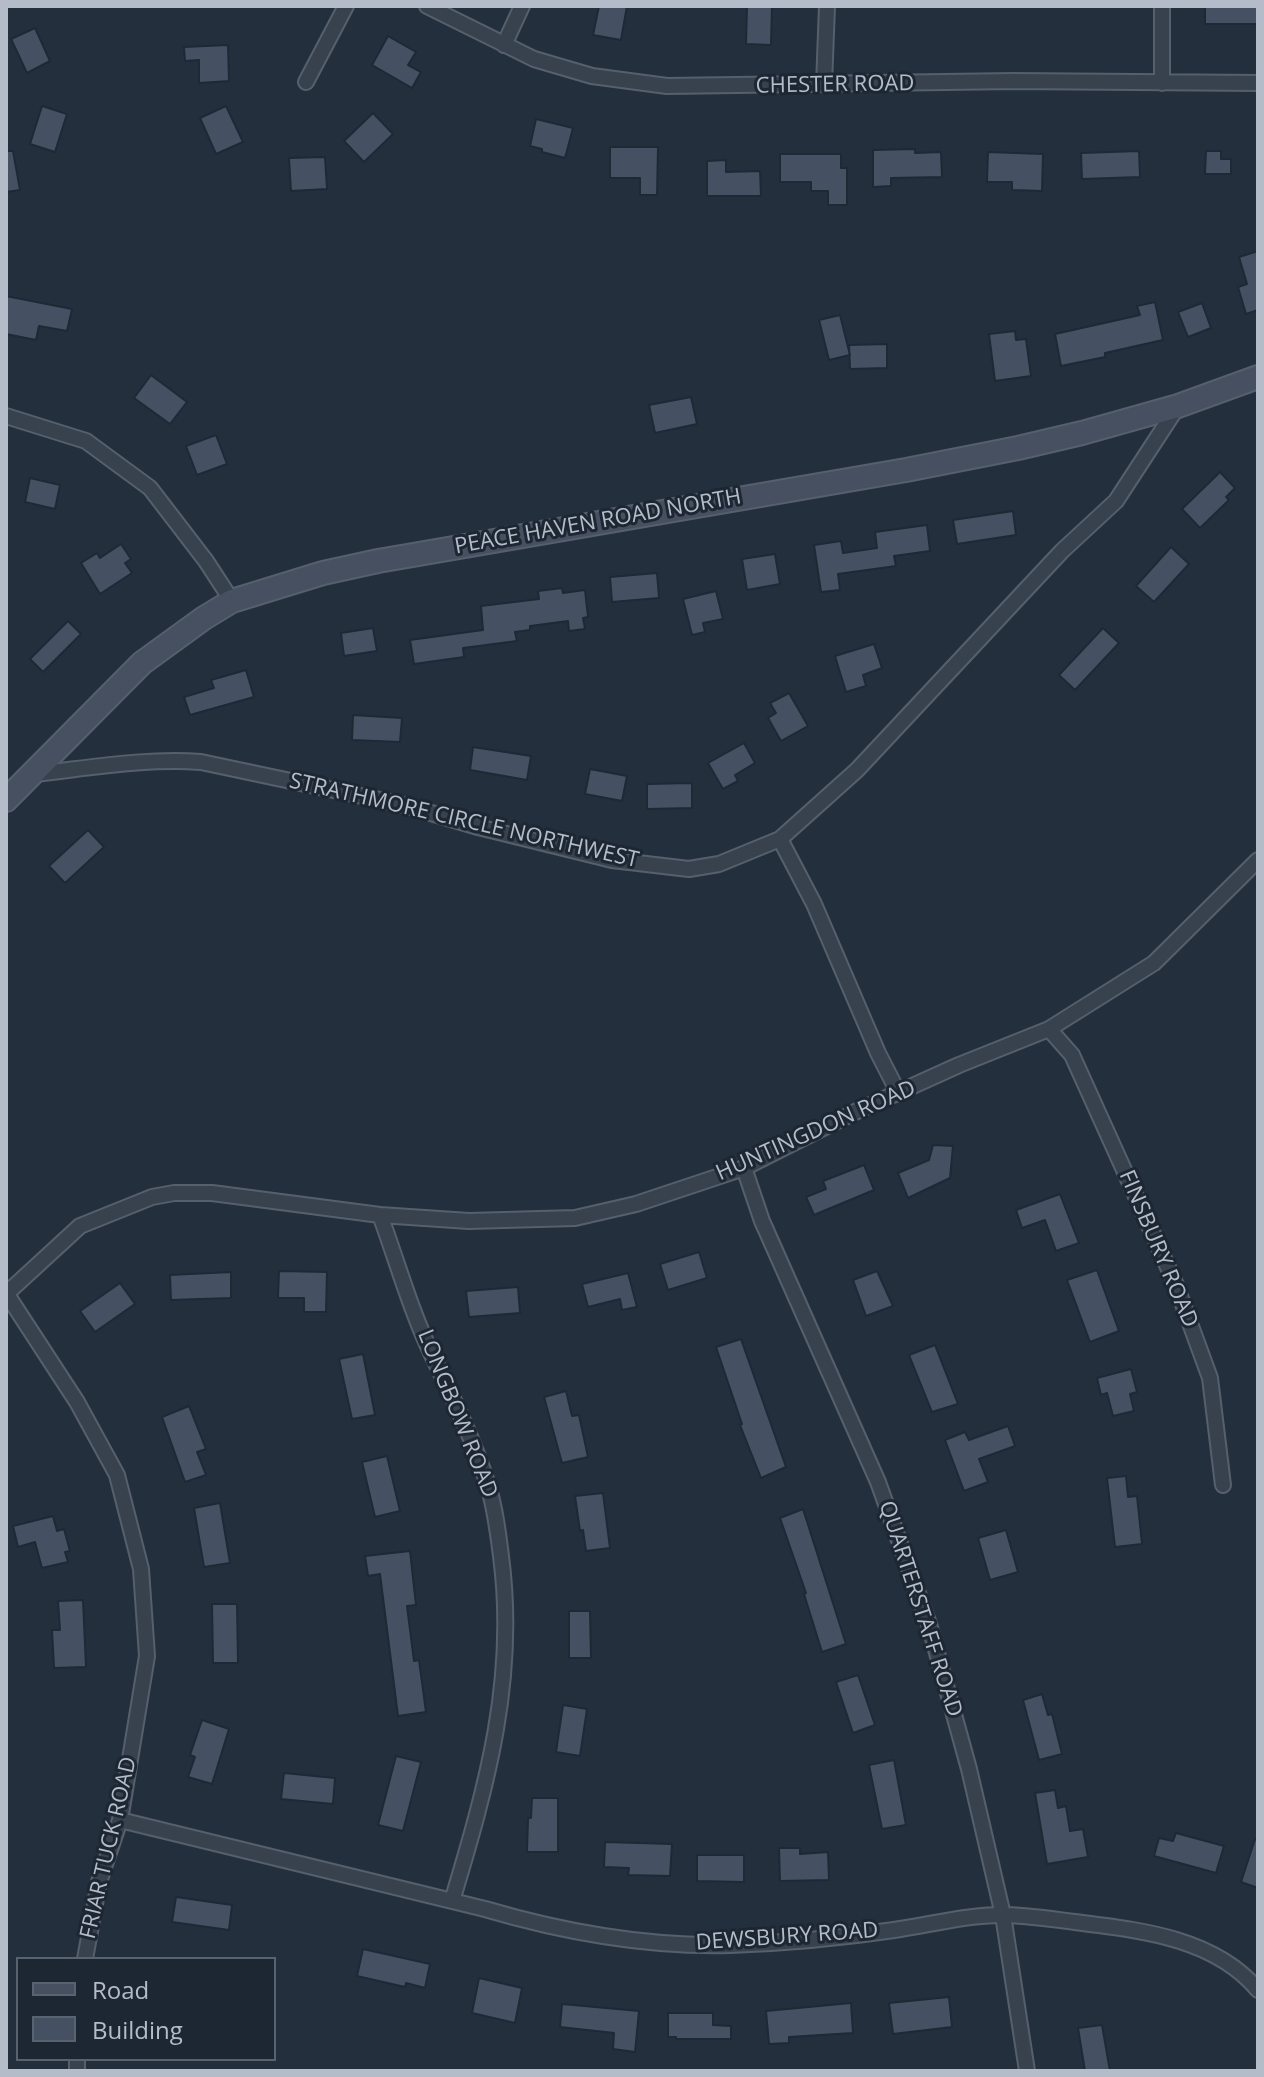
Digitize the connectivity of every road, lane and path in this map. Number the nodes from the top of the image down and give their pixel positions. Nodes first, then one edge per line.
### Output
1 (346, 6) edge
2 (427, 6) edge
3 (522, 6) edge
4 (827, 6) edge
5 (1162, 6) edge
6 (504, 45) junction
7 (306, 82) dead end
8 (1162, 83) junction
9 (1258, 83) edge
10 (824, 85) junction
11 (1258, 377) edge
12 (1178, 406) junction
13 (6, 416) edge
14 (232, 601) junction
15 (34, 774) junction
16 (6, 800) edge
17 (780, 839) junction
18 (1258, 860) edge
19 (1049, 1029) junction
20 (899, 1094) junction
21 (744, 1168) junction
22 (380, 1215) junction
23 (6, 1294) edge
24 (1223, 1485) dead end
25 (120, 1820) junction
26 (452, 1901) junction
27 (1003, 1915) junction
28 (85, 1957) edge
29 (1258, 1990) edge
30 (1027, 2071) edge

1 - 7 street
2 - 6 street, CHESTER ROAD
3 - 6 street
4 - 10 street
5 - 8 street
6 - 10 street, CHESTER ROAD
8 - 9 street, CHESTER ROAD
8 - 10 street, CHESTER ROAD
11 - 12 main road, PEACE HAVEN ROAD NORTH
12 - 14 main road, PEACE HAVEN ROAD NORTH
12 - 17 street, STRATHMORE CIRCLE NORTHWEST
13 - 14 street
14 - 15 main road, PEACE HAVEN ROAD NORTH
15 - 16 main road, PEACE HAVEN ROAD NORTH
15 - 17 street, STRATHMORE CIRCLE NORTHWEST
17 - 20 street
18 - 19 street, HUNTINGDON ROAD
19 - 20 street, HUNTINGDON ROAD
19 - 24 street, FINSBURY ROAD
20 - 21 street, HUNTINGDON ROAD
21 - 22 street, HUNTINGDON ROAD
21 - 27 street, QUARTERSTAFF ROAD
22 - 23 street, HUNTINGDON ROAD
22 - 26 street, LONGBOW ROAD
23 - 25 street, FRIAR TUCK ROAD
25 - 26 street, DEWSBURY ROAD
25 - 28 street, FRIAR TUCK ROAD
26 - 27 street, DEWSBURY ROAD
27 - 29 street, DEWSBURY ROAD
27 - 30 street, QUARTERSTAFF ROAD

